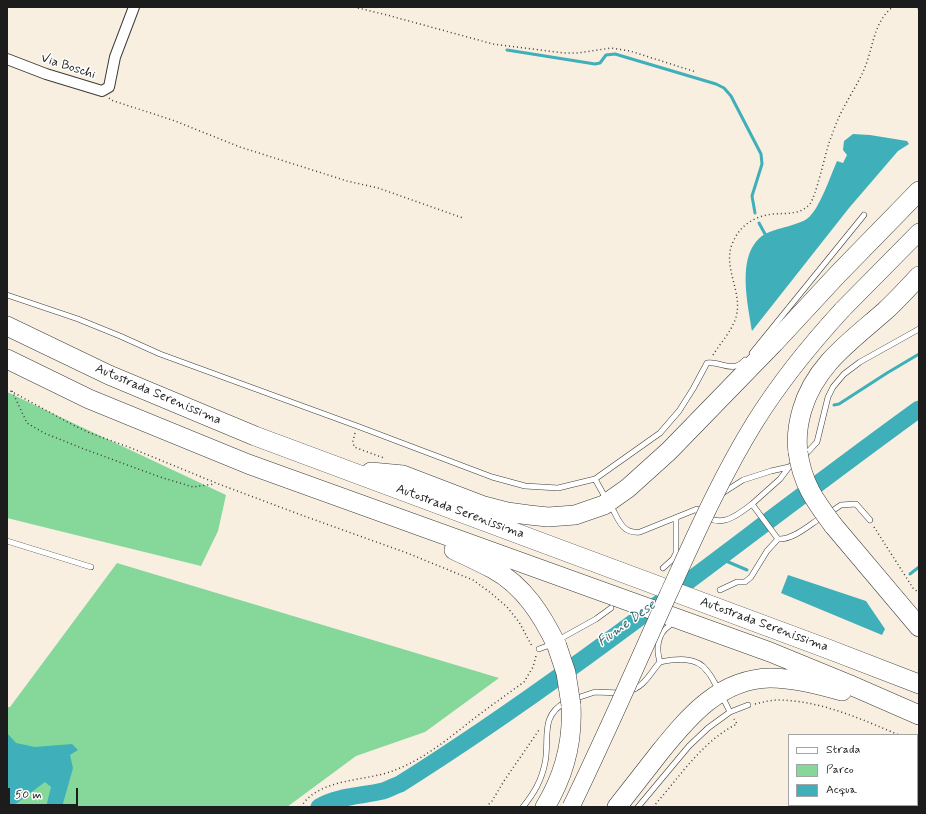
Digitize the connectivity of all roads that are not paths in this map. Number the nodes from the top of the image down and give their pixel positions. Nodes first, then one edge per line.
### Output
1 (134, 7) edge
2 (7, 59) edge
3 (919, 191) edge
4 (864, 215) dead end
5 (919, 232) edge
6 (919, 276) edge
7 (7, 296) edge
8 (7, 326) edge
9 (919, 329) edge
10 (7, 359) edge
11 (793, 460) junction
12 (349, 471) junction
13 (595, 480) junction
14 (605, 497) dead end
15 (338, 498) junction
16 (752, 504) junction
17 (612, 508) dead end
18 (696, 510) junction
19 (676, 518) junction
20 (870, 520) road end
21 (776, 536) junction
22 (7, 541) edge
23 (91, 567) dead end
24 (663, 568) dead end
25 (720, 590) dead end
26 (610, 608) dead end
27 (671, 622) junction
28 (919, 627) edge
29 (551, 645) junction
30 (660, 662) junction
31 (919, 684) edge
32 (717, 687) dead end
33 (725, 702) dead end
34 (748, 705) road end
35 (730, 712) junction
36 (919, 716) edge
37 (523, 807) edge
38 (545, 807) edge
39 (571, 807) edge
40 (617, 807) edge
41 (638, 807) edge

1 - 2 street, Via Boschi
3 - 12 highway
4 - 13 lane
5 - 39 main road, bridge
6 - 11 highway
7 - 13 lane
8 - 12 highway, Autostrada Serenissima
9 - 11 lane
10 - 15 highway, Autostrada Serenissima
11 - 16 lane
11 - 18 lane
11 - 28 highway, bridge
12 - 31 highway, Autostrada Serenissima
13 - 14 lane
15 - 27 highway, Autostrada Serenissima
15 - 29 highway
16 - 18 lane
16 - 21 lane
17 - 19 lane
18 - 19 lane
19 - 24 lane
20 - 21 lane
21 - 25 lane
22 - 23 lane
26 - 29 lane
27 - 30 lane
27 - 36 highway, Autostrada Serenissima
29 - 38 highway, bridge
30 - 32 lane
30 - 37 lane
33 - 35 lane
34 - 35 lane
35 - 41 lane
36 - 40 highway

